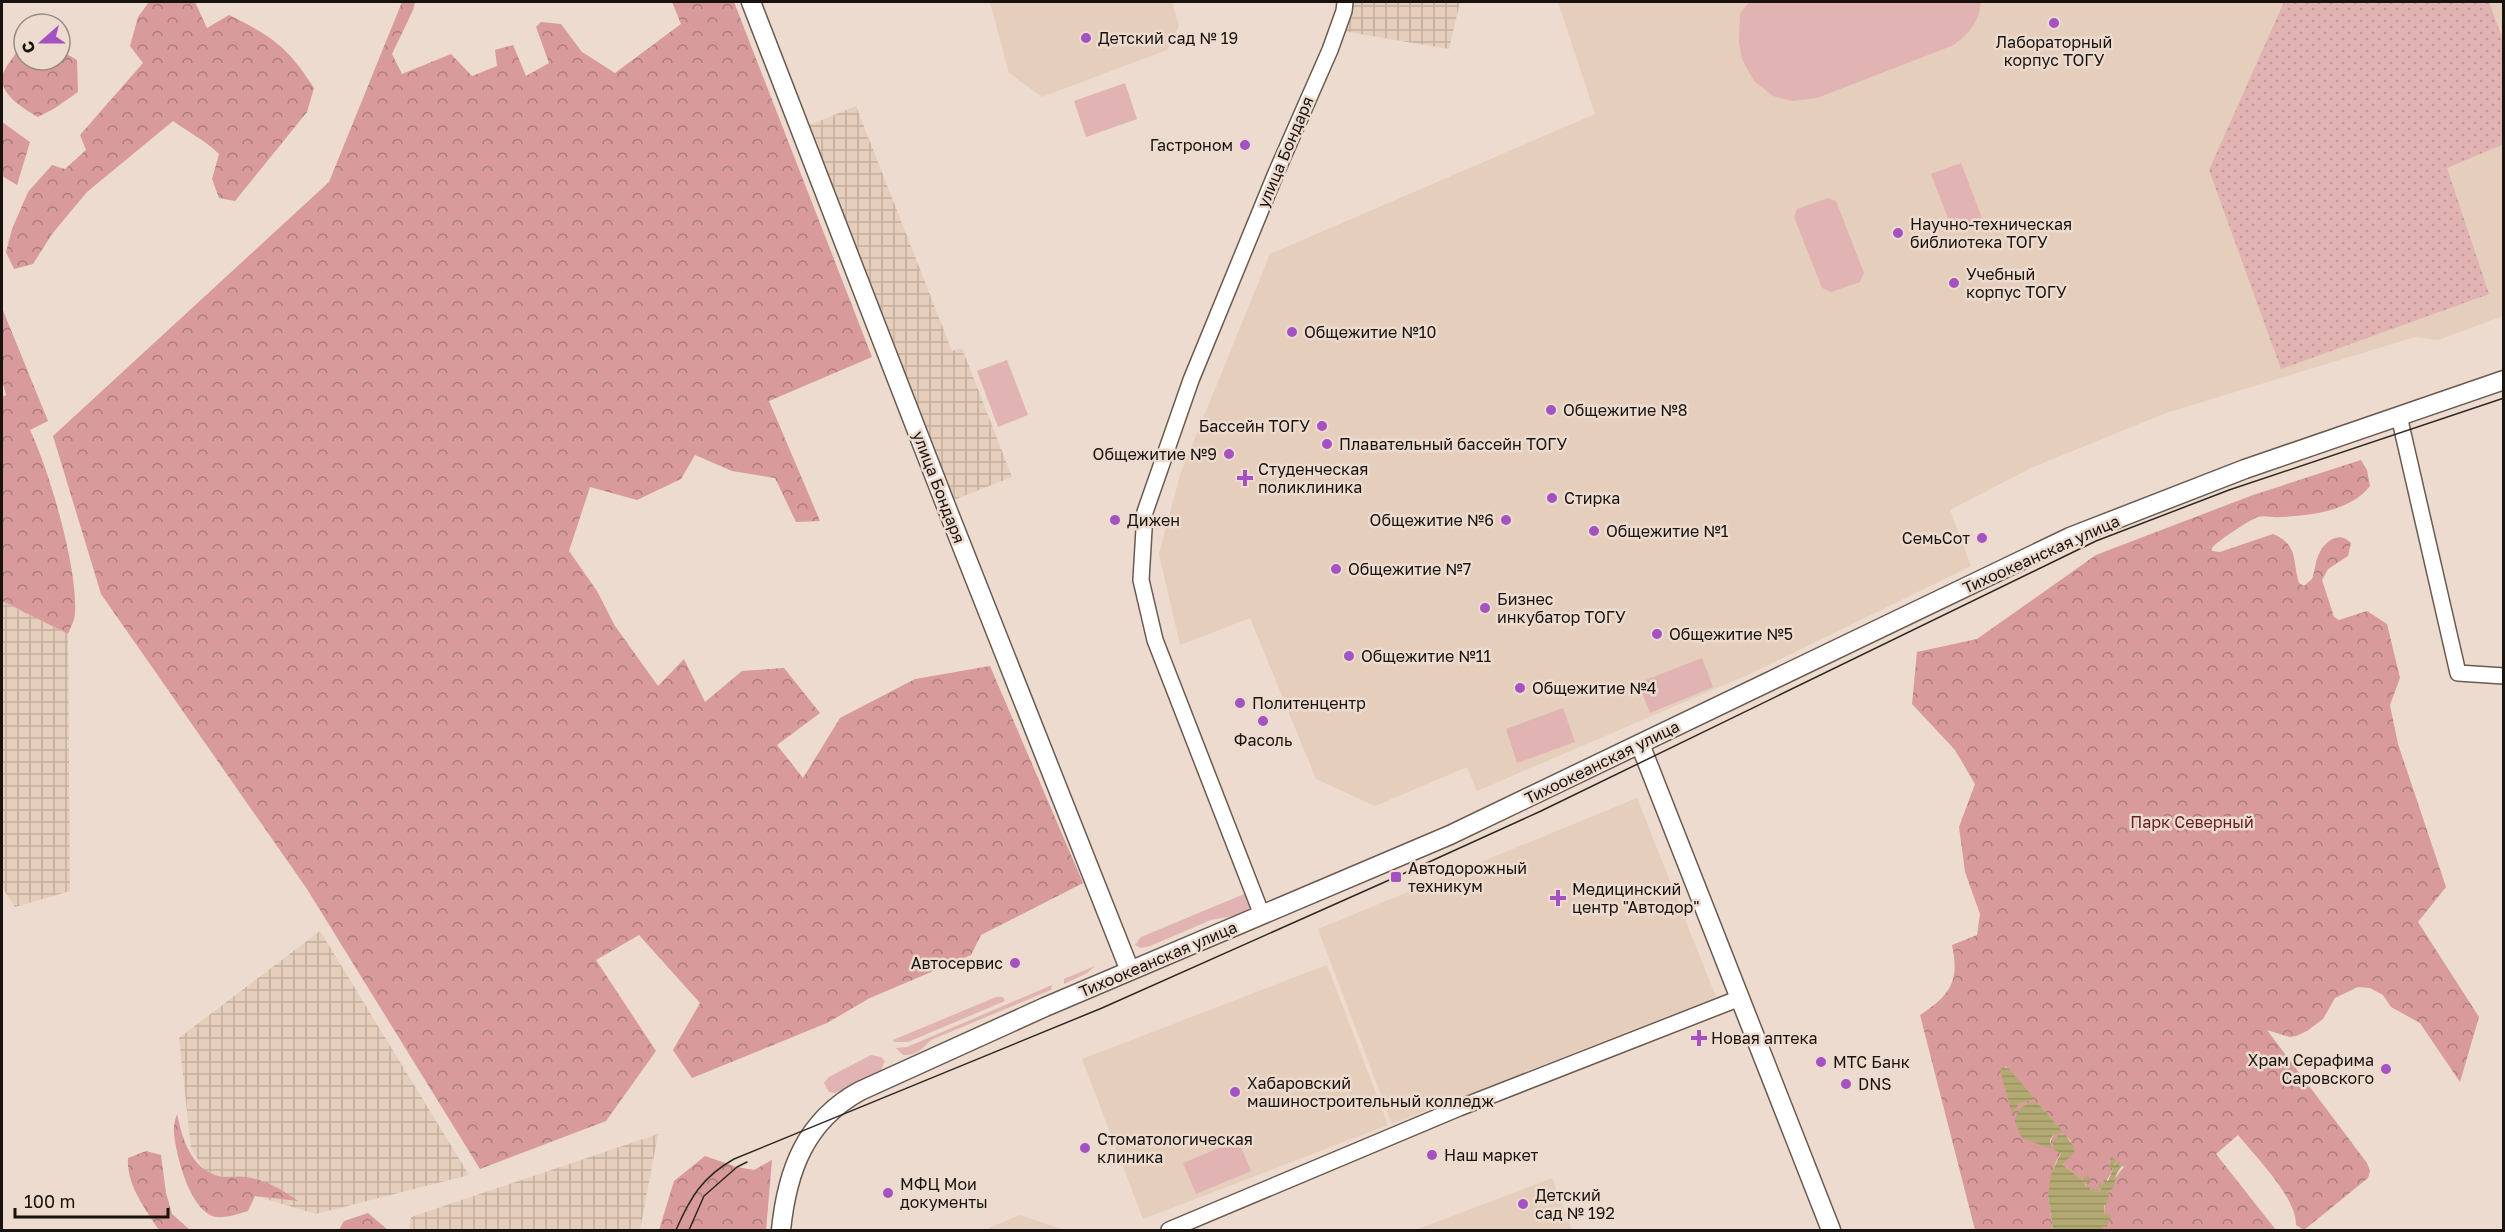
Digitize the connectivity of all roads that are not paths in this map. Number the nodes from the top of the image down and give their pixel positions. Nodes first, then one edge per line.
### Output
1 (751, 2) edge
2 (1345, 2) edge
3 (2504, 380) edge
4 (2399, 416) junction
5 (2504, 676) edge
6 (1640, 744) junction
7 (1262, 915) junction
8 (1130, 971) junction
9 (1740, 998) junction
10 (781, 1230) edge
11 (1169, 1230) edge
12 (1831, 1230) edge

1 - 8 main road, улица Бондаря
2 - 7 street, улица Бондаря
3 - 4 main road, Тихоокеанская улица
4 - 5 street
4 - 6 main road, Тихоокеанская улица
6 - 7 main road, Тихоокеанская улица
6 - 9 main road
7 - 8 main road, Тихоокеанская улица
8 - 10 main road, Тихоокеанская улица
9 - 11 street
9 - 12 main road

